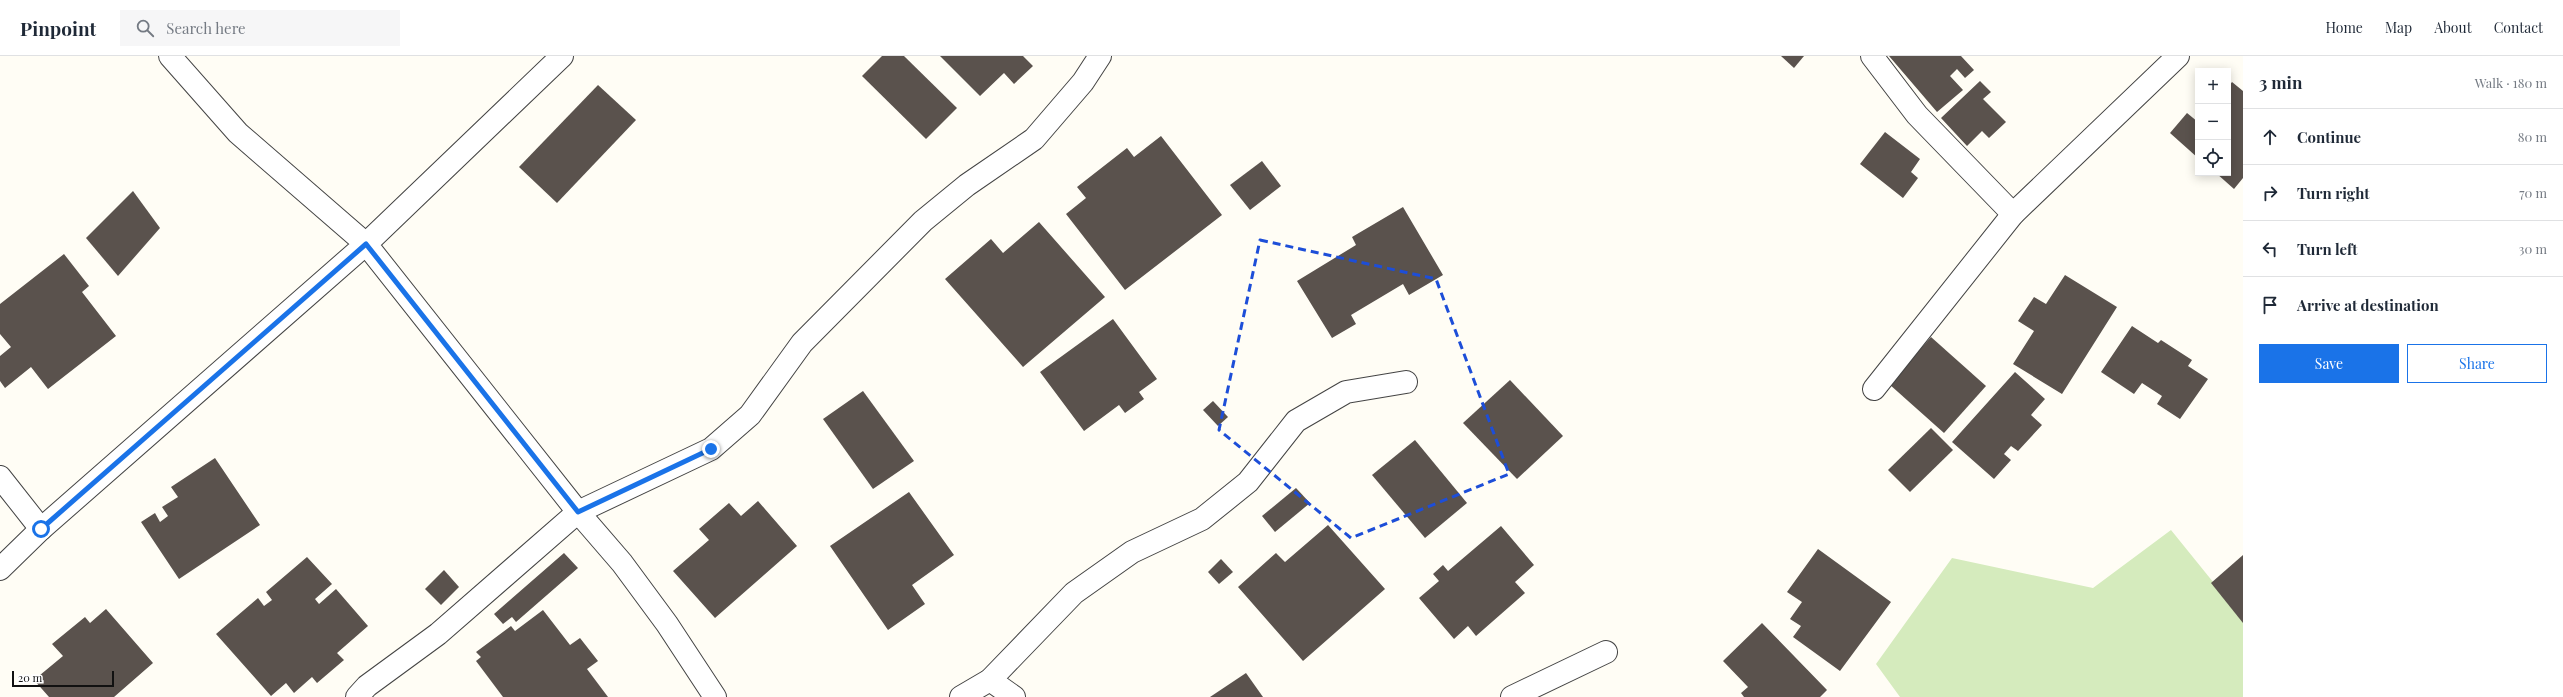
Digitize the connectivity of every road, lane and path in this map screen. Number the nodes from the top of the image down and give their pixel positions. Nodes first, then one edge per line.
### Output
1 (170, 56) edge
2 (562, 56) edge
3 (1100, 56) edge
4 (1872, 56) edge
5 (2178, 56) edge
6 (2013, 214) junction
7 (366, 244) junction
8 (1406, 382) dead end
9 (1874, 389) dead end
10 (0, 477) edge
11 (578, 512) junction
12 (41, 529) junction
13 (0, 569) edge
14 (1606, 652) dead end
15 (990, 680) junction
16 (357, 697) edge
17 (715, 697) edge
18 (961, 697) edge
19 (1014, 697) edge
20 (1512, 697) edge

1 - 7 street
2 - 7 street
3 - 11 street
4 - 6 street
5 - 6 street
6 - 9 street
7 - 11 street
7 - 12 street
8 - 15 street
10 - 12 street
11 - 16 street
11 - 17 street
12 - 13 street
14 - 20 street
15 - 18 street
15 - 19 street

